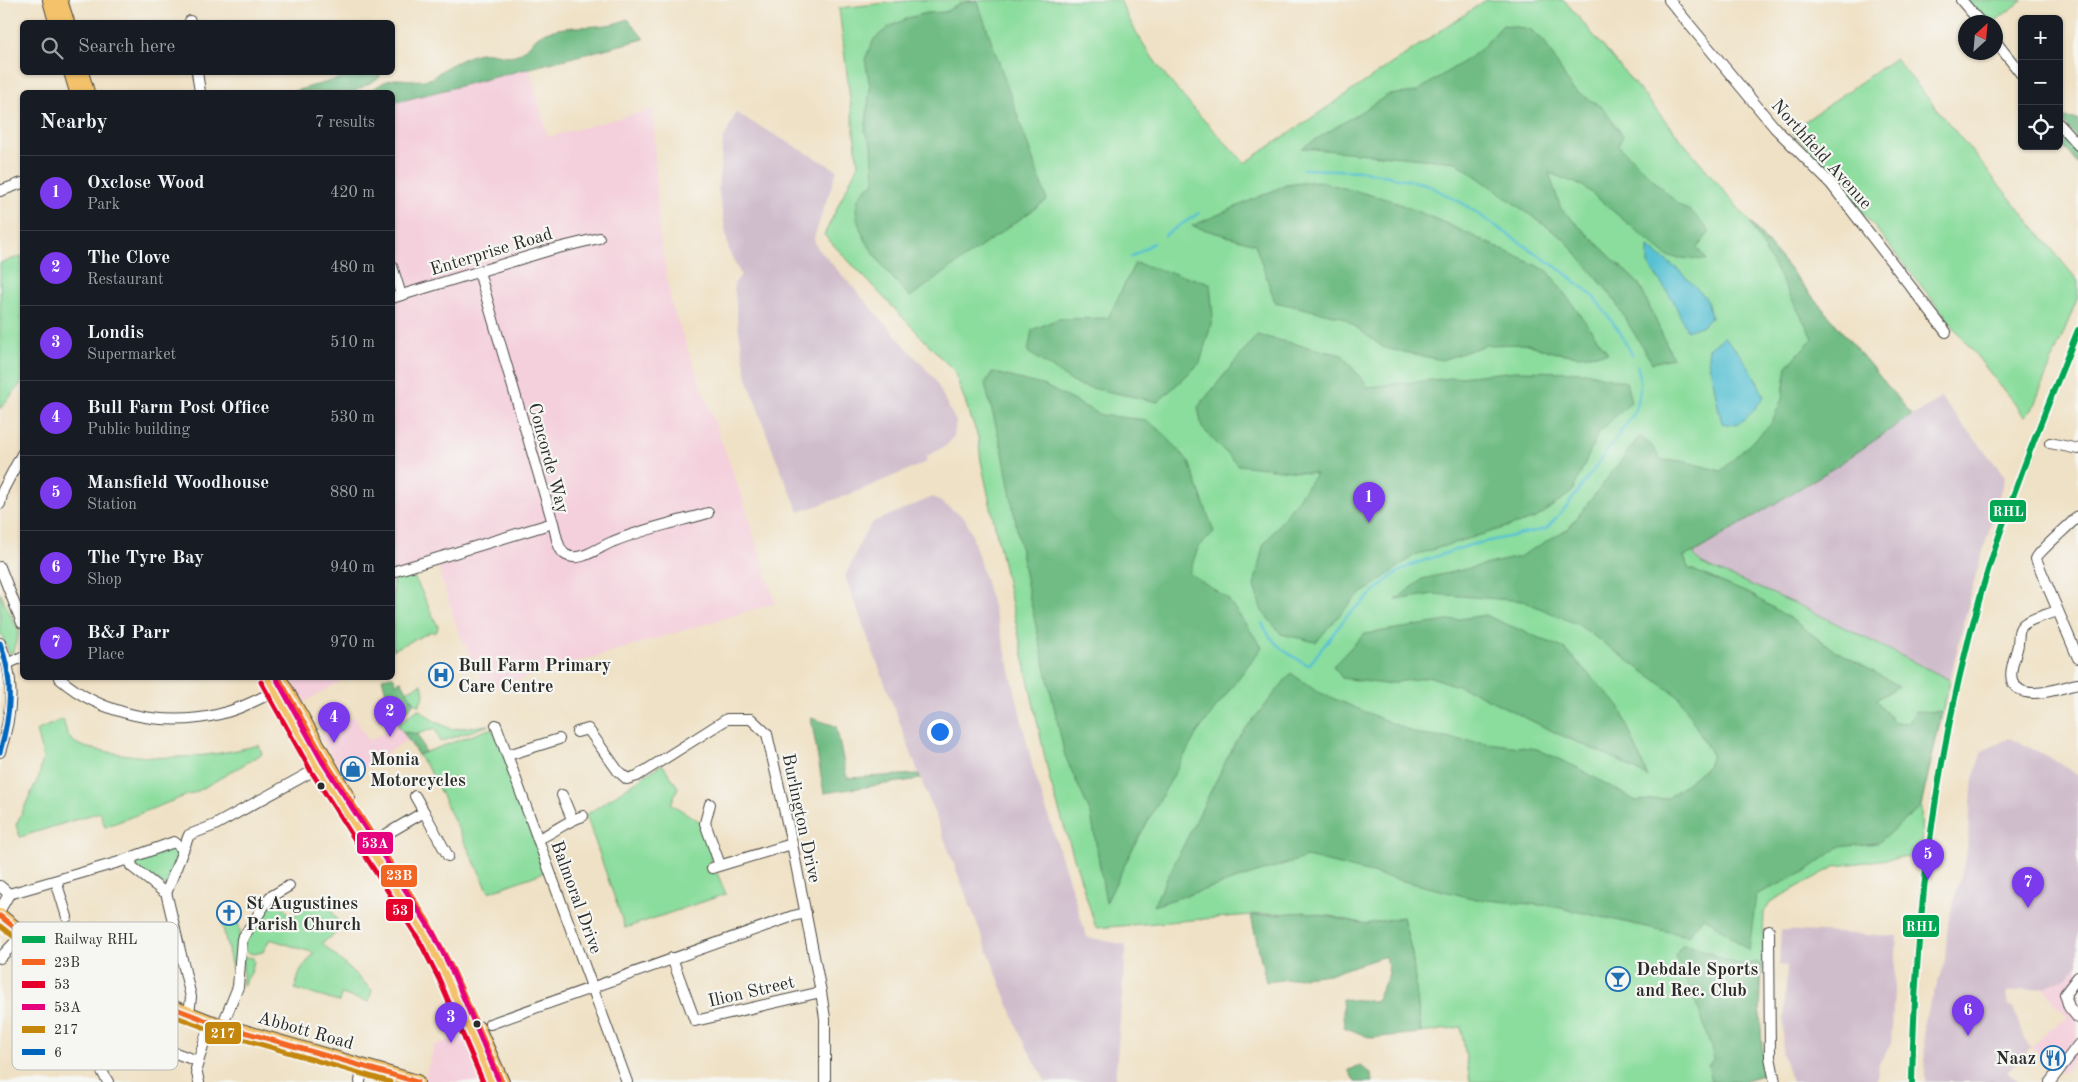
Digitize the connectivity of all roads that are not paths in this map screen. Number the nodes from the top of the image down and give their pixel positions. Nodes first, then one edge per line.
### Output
1 (50, 0) edge
2 (60, 0) edge
3 (1669, 0) edge
4 (1961, 0) edge
5 (1974, 15) edge
6 (60, 20) edge
7 (61, 20) edge
8 (2003, 51) edge
9 (2018, 70) edge
10 (72, 75) edge
11 (82, 75) edge
12 (197, 75) edge
13 (76, 90) edge
14 (86, 90) edge
15 (200, 90) edge
16 (2063, 128) edge
17 (2078, 145) edge
18 (20, 184) edge
19 (0, 191) edge
20 (600, 238) dead end
21 (479, 272) junction
22 (395, 285) edge
23 (397, 297) edge
24 (1946, 332) dead end
25 (2050, 443) dead end
26 (2078, 449) edge
27 (20, 458) edge
28 (0, 504) edge
29 (708, 513) dead end
30 (2078, 516) edge
31 (553, 523) junction
32 (0, 569) edge
33 (395, 571) edge
34 (20, 611) edge
35 (2057, 612) junction
36 (0, 643) edge
37 (20, 658) edge
38 (2078, 658) edge
39 (9, 663) junction
40 (62, 680) edge
41 (279, 684) edge
42 (2078, 684) edge
43 (496, 725) dead end
44 (577, 732) dead end
45 (559, 739) dead end
46 (0, 752) edge
47 (508, 755) junction
48 (322, 766) junction
49 (562, 795) dead end
50 (415, 796) dead end
51 (710, 804) dead end
52 (424, 812) junction
53 (583, 816) dead end
54 (572, 819) junction
55 (538, 839) junction
56 (372, 843) junction
57 (792, 844) junction
58 (183, 849) junction
59 (448, 856) dead end
60 (132, 857) junction
61 (56, 881) junction
62 (0, 886) edge
63 (289, 886) dead end
64 (166, 892) junction
65 (9, 894) junction
66 (0, 910) edge
67 (806, 913) junction
68 (0, 916) edge
69 (67, 917) dead end
70 (173, 922) edge
71 (12, 925) edge
72 (1769, 930) dead end
73 (178, 942) edge
74 (12, 945) edge
75 (0, 958) edge
76 (672, 958) junction
77 (2078, 977) edge
78 (593, 986) junction
79 (822, 992) junction
80 (178, 1010) edge
81 (189, 1014) junction
82 (2078, 1018) edge
83 (216, 1024) junction
84 (490, 1024) dead end
85 (2078, 1045) edge
86 (178, 1054) edge
87 (198, 1061) junction
88 (362, 1066) junction
89 (101, 1070) edge
90 (488, 1078) edge
91 (108, 1082) edge
92 (198, 1082) edge
93 (360, 1082) edge
94 (417, 1082) edge
95 (502, 1082) edge
96 (627, 1082) edge
97 (825, 1082) edge
98 (1775, 1082) edge
99 (2050, 1082) edge

1 - 6 main road
2 - 7 main road
3 - 24 street, Northfield Avenue
4 - 5 street
8 - 9 street
10 - 13 main road
11 - 14 main road
12 - 15 street
16 - 17 street
18 - 19 street
20 - 21 street, Enterprise Road
21 - 23 street, Enterprise Road
21 - 31 street, Concorde Way
22 - 23 street
25 - 26 street
27 - 28 street
29 - 31 street
30 - 35 street
31 - 33 street, Concorde Way
32 - 34 street
35 - 38 street
35 - 42 street
36 - 39 street
37 - 39 street
39 - 46 street
40 - 41 street
41 - 48 main road
43 - 47 street, Balmoral Drive
44 - 57 street, Burlington Drive
45 - 47 street
47 - 55 street, Balmoral Drive
48 - 56 main road
48 - 58 street
49 - 54 street
50 - 52 street
51 - 57 street
52 - 56 street
52 - 59 street
53 - 54 street
54 - 55 street
55 - 78 street, Balmoral Drive
56 - 90 main road
56 - 95 main road
57 - 67 street, Burlington Drive
58 - 60 street
58 - 64 street
60 - 61 street
60 - 64 street
61 - 65 street
61 - 69 street
62 - 65 street
63 - 83 street
64 - 70 street
65 - 66 street
67 - 76 street
67 - 79 street, Burlington Drive
68 - 71 main road, Abbott Road
72 - 98 street
73 - 81 street
74 - 75 street
76 - 78 street
76 - 79 street, Ilion Street
77 - 82 street
78 - 84 street
78 - 96 street, Balmoral Drive
79 - 97 street, Burlington Drive
80 - 81 main road, Abbott Road
81 - 83 main road, Abbott Road
83 - 87 street
83 - 88 main road, Abbott Road
85 - 99 street
86 - 87 street
87 - 92 street
88 - 93 street
88 - 94 main road, Abbott Road
89 - 91 street

